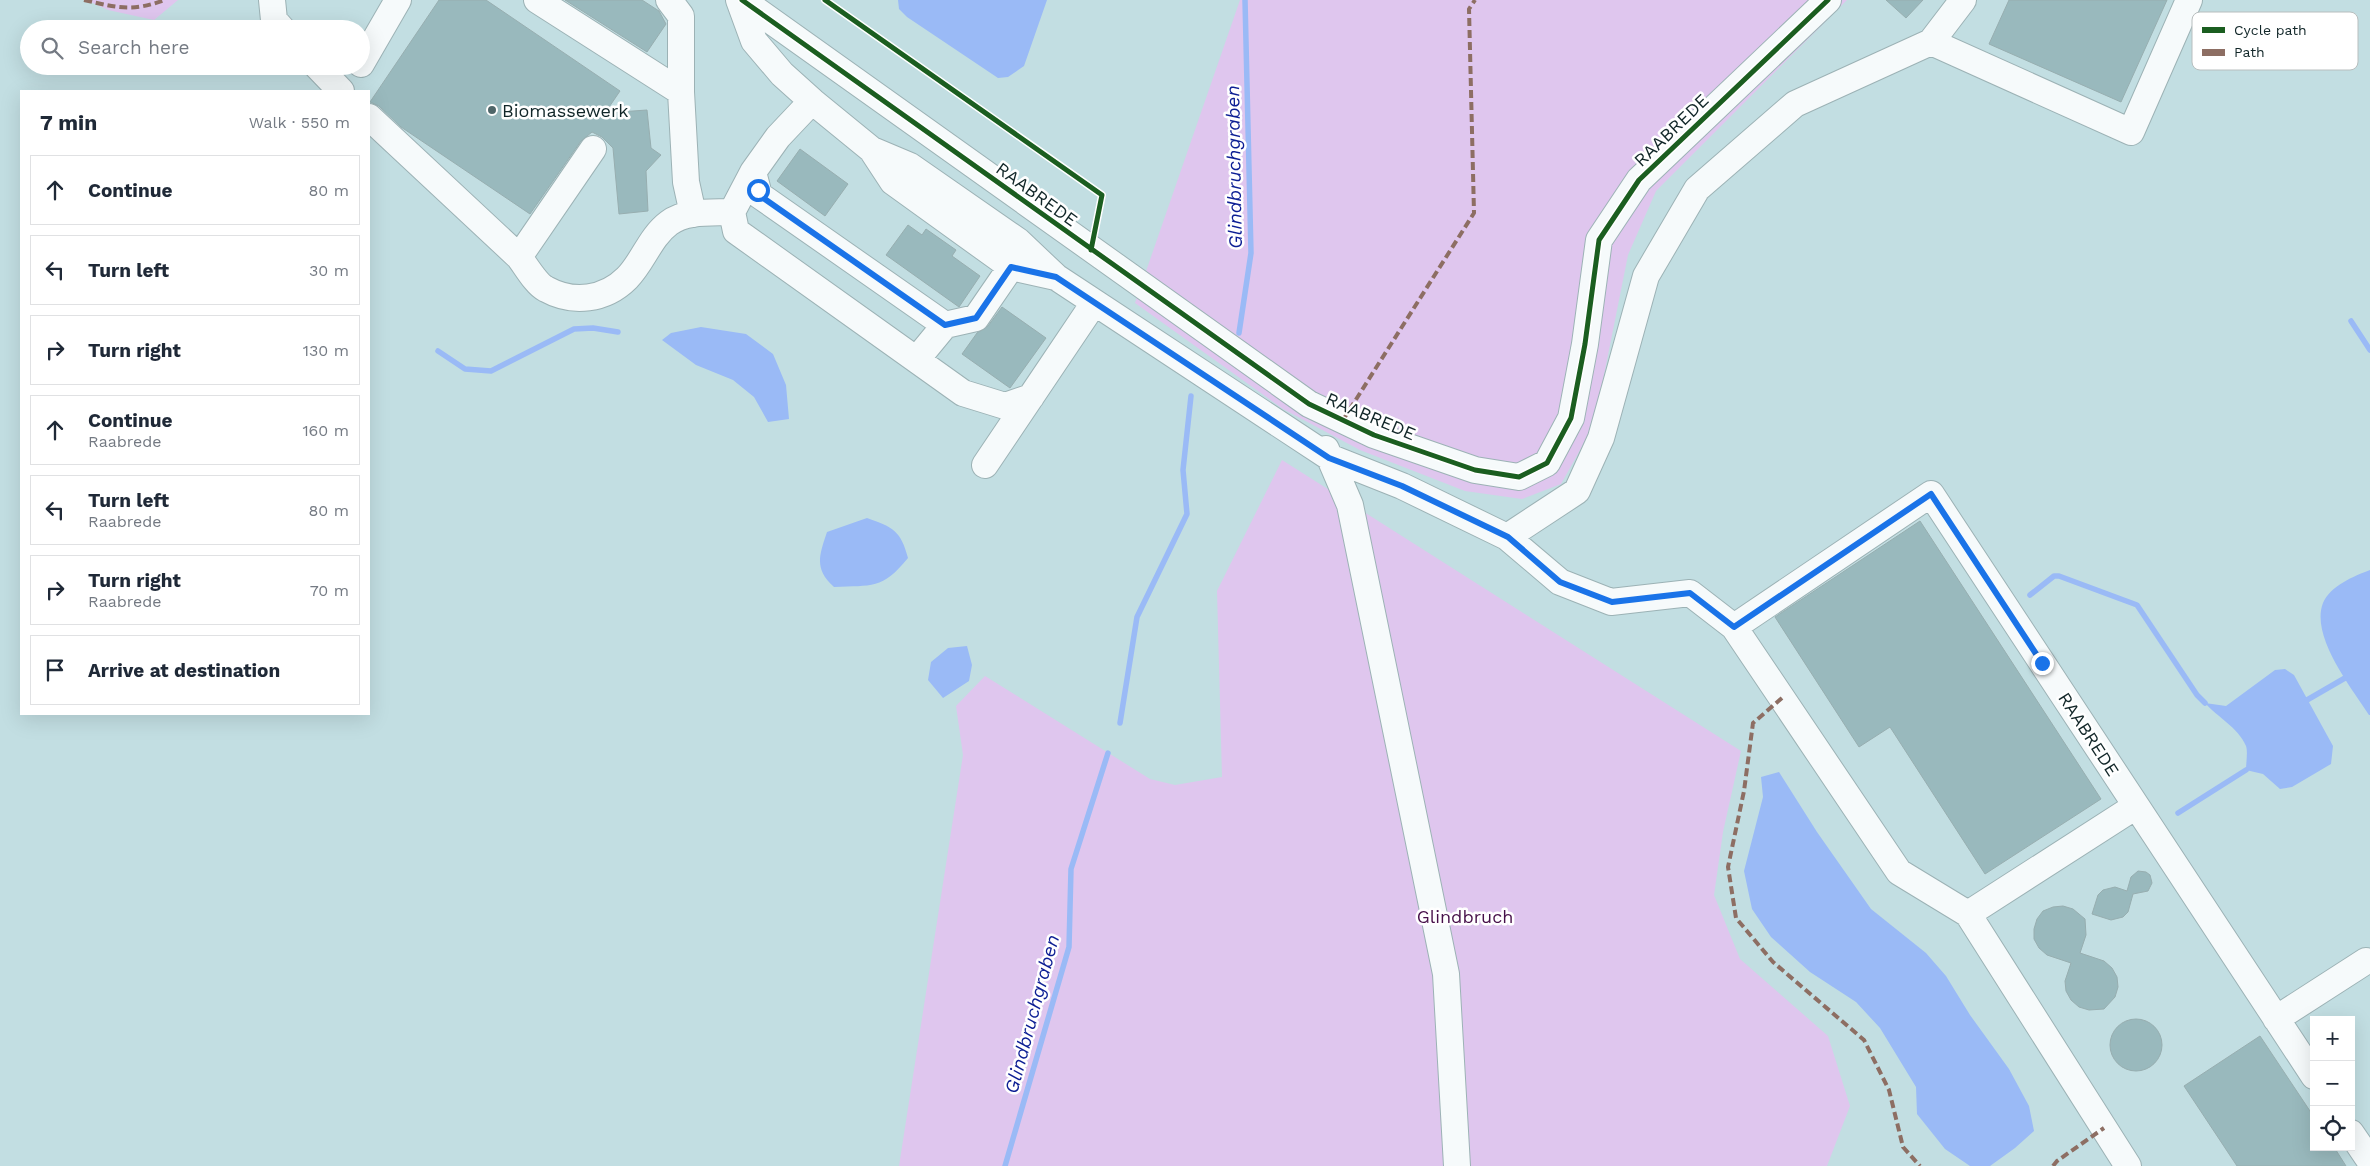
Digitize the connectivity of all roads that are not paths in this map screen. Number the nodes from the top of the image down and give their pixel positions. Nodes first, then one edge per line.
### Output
1 (272, 0) edge
2 (398, 0) edge
3 (537, 0) edge
4 (669, 0) edge
5 (740, 0) edge
6 (1828, 0) edge
7 (1963, 0) edge
8 (2188, 0) edge
9 (274, 20) edge
10 (1931, 42) junction
11 (370, 48) edge
12 (326, 75) edge
13 (354, 75) edge
14 (340, 90) edge
15 (346, 90) edge
16 (681, 92) junction
17 (812, 101) junction
18 (370, 118) edge
19 (593, 149) dead end
20 (872, 150) junction
21 (754, 172) junction
22 (732, 212) junction
23 (693, 214) junction
24 (519, 257) junction
25 (1011, 267) junction
26 (1056, 277) junction
27 (1094, 303) junction
28 (945, 325) junction
29 (917, 359) junction
30 (1031, 397) junction
31 (1309, 404) junction
32 (1329, 458) junction
33 (985, 466) dead end
34 (1508, 537) junction
35 (1734, 627) junction
36 (2136, 806) junction
37 (1968, 914) junction
38 (2366, 961) dead end
39 (2276, 1019) junction
40 (2310, 1070) edge
41 (2355, 1139) edge
42 (2370, 1161) edge
43 (1457, 1166) edge
44 (2128, 1166) edge

1 - 9 street
2 - 11 street
3 - 16 street
4 - 16 street
5 - 17 street
5 - 31 street, RAABREDE
6 - 31 street, RAABREDE
7 - 10 street
8 - 10 street
10 - 34 street
12 - 14 street
13 - 15 street
16 - 23 street
17 - 20 street
17 - 21 street
18 - 24 street
19 - 24 street
20 - 25 street
20 - 26 street
21 - 22 street
21 - 28 street
22 - 23 street
22 - 29 street
23 - 24 street
25 - 26 street
25 - 28 street
26 - 27 street
27 - 30 street
27 - 32 street
28 - 29 street
29 - 30 street
30 - 33 street
31 - 32 street
32 - 34 street
32 - 43 street
34 - 35 street
35 - 36 street, RAABREDE
35 - 37 street
36 - 37 street
36 - 39 street, RAABREDE
37 - 44 street
38 - 39 street
39 - 40 street, RAABREDE
41 - 42 street

